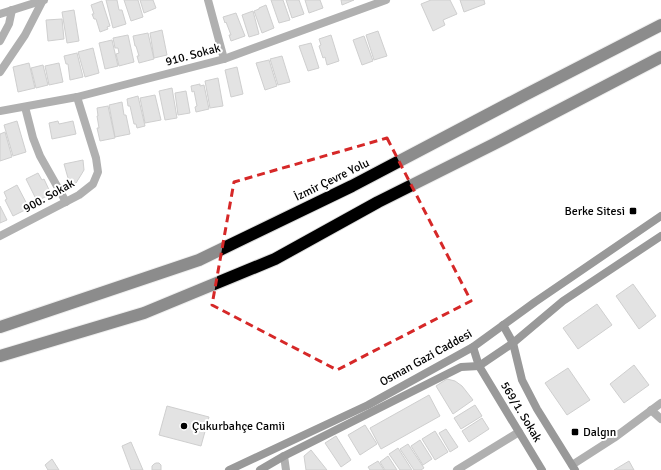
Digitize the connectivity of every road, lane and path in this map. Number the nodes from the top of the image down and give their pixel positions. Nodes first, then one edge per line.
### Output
1 (43, 0) edge
2 (208, 0) edge
3 (386, 0) edge
4 (12, 10) junction
5 (0, 14) edge
6 (661, 25) edge
7 (0, 41) edge
8 (661, 57) edge
9 (224, 59) junction
10 (0, 72) edge
11 (77, 97) junction
12 (24, 107) junction
13 (0, 111) edge
14 (66, 202) junction
15 (661, 216) edge
16 (0, 236) edge
17 (661, 236) edge
18 (503, 325) junction
19 (0, 327) edge
20 (513, 343) junction
21 (473, 348) junction
22 (0, 356) edge
23 (479, 366) junction
24 (661, 403) edge
25 (651, 410) junction
26 (661, 419) edge
27 (519, 432) junction
28 (284, 456) junction
29 (574, 467) edge
30 (229, 470) edge
31 (260, 470) edge
32 (286, 470) edge
33 (457, 470) edge
34 (542, 470) edge

1 - 4 street
1 - 10 street
2 - 9 street
3 - 9 street, 910. Sokak
4 - 5 street
4 - 7 street
6 - 19 highway, İzmir Çevre Yolu
8 - 22 highway
9 - 11 street, 910. Sokak
11 - 12 street, 910. Sokak
11 - 14 street, 900. Sokak
12 - 13 street, 910. Sokak
12 - 14 street
14 - 16 street, 900. Sokak
15 - 18 main road, Osman Gazi Caddesi
17 - 20 main road, Osman Gazi Caddesi
18 - 20 main road, 569/1. Sokak
18 - 21 main road, Osman Gazi Caddesi
20 - 23 main road, Osman Gazi Caddesi
20 - 29 main road, 569/1. Sokak
21 - 23 main road, 569/1. Sokak
21 - 30 main road, Osman Gazi Caddesi
23 - 27 main road, 569/1. Sokak
23 - 28 main road, Osman Gazi Caddesi
24 - 25 street
25 - 26 street
25 - 29 street
27 - 33 street
27 - 34 main road, 569/1. Sokak
28 - 31 main road, Osman Gazi Caddesi
28 - 32 street

